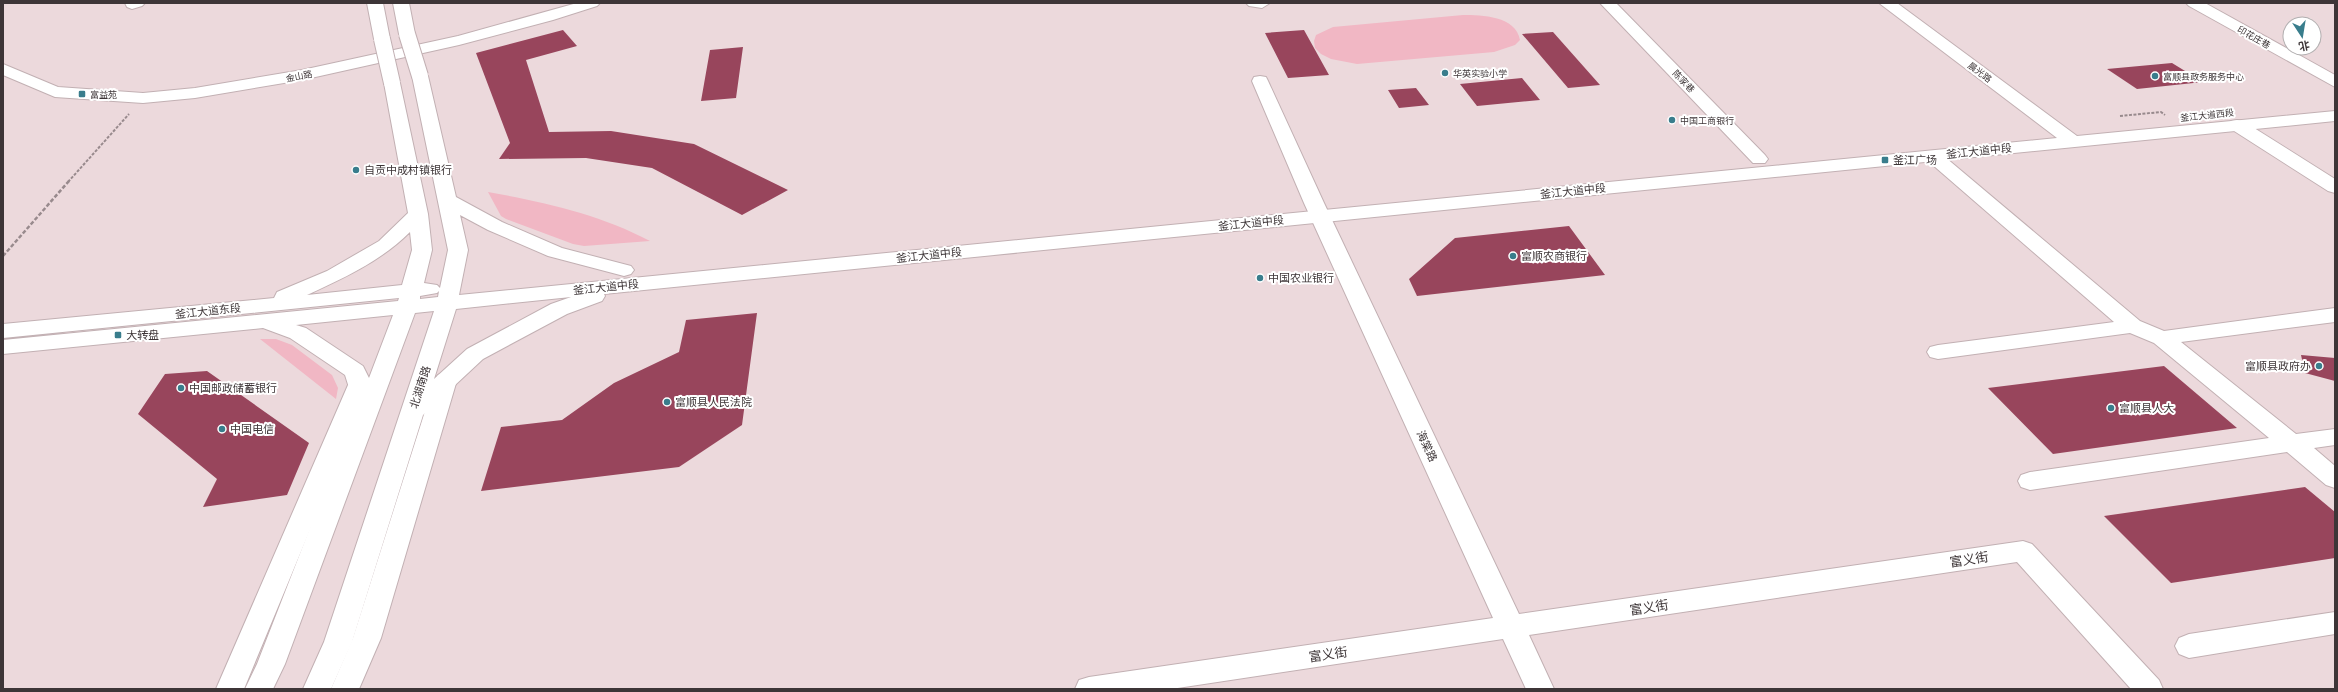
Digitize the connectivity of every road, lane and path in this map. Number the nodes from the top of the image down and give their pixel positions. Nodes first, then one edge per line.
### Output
1 (375, 3) edge
2 (401, 3) edge
3 (592, 3) edge
4 (1254, 3) edge
5 (1262, 3) edge
6 (1608, 3) edge
7 (1887, 3) edge
8 (1910, 3) edge
9 (2194, 3) edge
10 (3, 69) edge
11 (1260, 81) dead end
12 (2335, 82) edge
13 (143, 98) junction
14 (2335, 102) edge
15 (2161, 112) dead end
16 (2120, 116) dead end
17 (2335, 116) edge
18 (2237, 125) junction
19 (2057, 130) junction
20 (2076, 134) junction
21 (2095, 140) joint
22 (1933, 156) junction
23 (1759, 159) junction
24 (2335, 186) edge
25 (447, 200) junction
26 (1317, 209) junction
27 (418, 214) junction
28 (3, 256) edge
29 (624, 278) junction
30 (449, 295) junction
31 (410, 299) junction
32 (263, 313) junction
33 (2335, 315) edge
34 (2132, 326) junction
35 (3, 331) edge
36 (2162, 338) junction
37 (3, 347) edge
38 (1938, 352) dead end
39 (446, 380) junction
40 (359, 385) junction
41 (368, 410) junction
42 (412, 412) junction
43 (2335, 438) edge
44 (2292, 444) junction
45 (2335, 479) edge
46 (2030, 481) dead end
47 (2335, 623) edge
48 (1511, 628) junction
49 (2189, 646) dead end
50 (230, 689) edge
51 (259, 689) edge
52 (317, 689) edge
53 (345, 689) edge
54 (1089, 689) edge
55 (1540, 689) edge
56 (2149, 689) edge

1 - 27 main road, bridge
2 - 25 main road, 北湖南路, bridge
3 - 13 main road, 金山路
4 - 5 main road
6 - 23 main road, 陈家巷
7 - 19 main road, 晨光路
8 - 20 main road, 晨光路
9 - 12 main road, 印花庄巷
10 - 13 main road, 金山路
11 - 26 main road, 海棠路
13 - 28 path
14 - 20 main road, 釜江大道西段
15 - 16 path
17 - 18 main road, 釜江大道西段
18 - 21 main road, 釜江大道西段
18 - 24 main road
19 - 20 main road, 釜江大道中段
19 - 23 main road, 釜江大道中段
20 - 21 main road, 釜江大道中段
20 - 22 main road, 釜江大道中段
22 - 26 main road, 釜江大道中段
22 - 34 main road
23 - 26 main road, 釜江大道中段
25 - 29 main road
25 - 30 main road, 北湖南路
26 - 29 main road, 釜江大道中段
26 - 48 main road, 海棠路
27 - 31 main road
27 - 32 main road
29 - 30 main road, 釜江大道中段
29 - 39 main road
30 - 31 main road, 釜江大道中段
30 - 42 main road, 北湖南路
31 - 32 main road, 釜江大道东段
31 - 41 main road
32 - 35 main road, 釜江大道东段
32 - 37 main road, 釜江大道东段
32 - 40 main road
33 - 36 main road
34 - 36 main road
34 - 38 main road
36 - 44 main road
39 - 42 main road
39 - 53 main road
40 - 41 main road
40 - 50 main road
41 - 51 main road
42 - 52 main road, 北湖南路
43 - 44 main road
44 - 45 main road
44 - 46 main road
47 - 49 main road
48 - 54 main road, 富义街
48 - 55 main road, 海棠路
48 - 56 main road, 富义街

